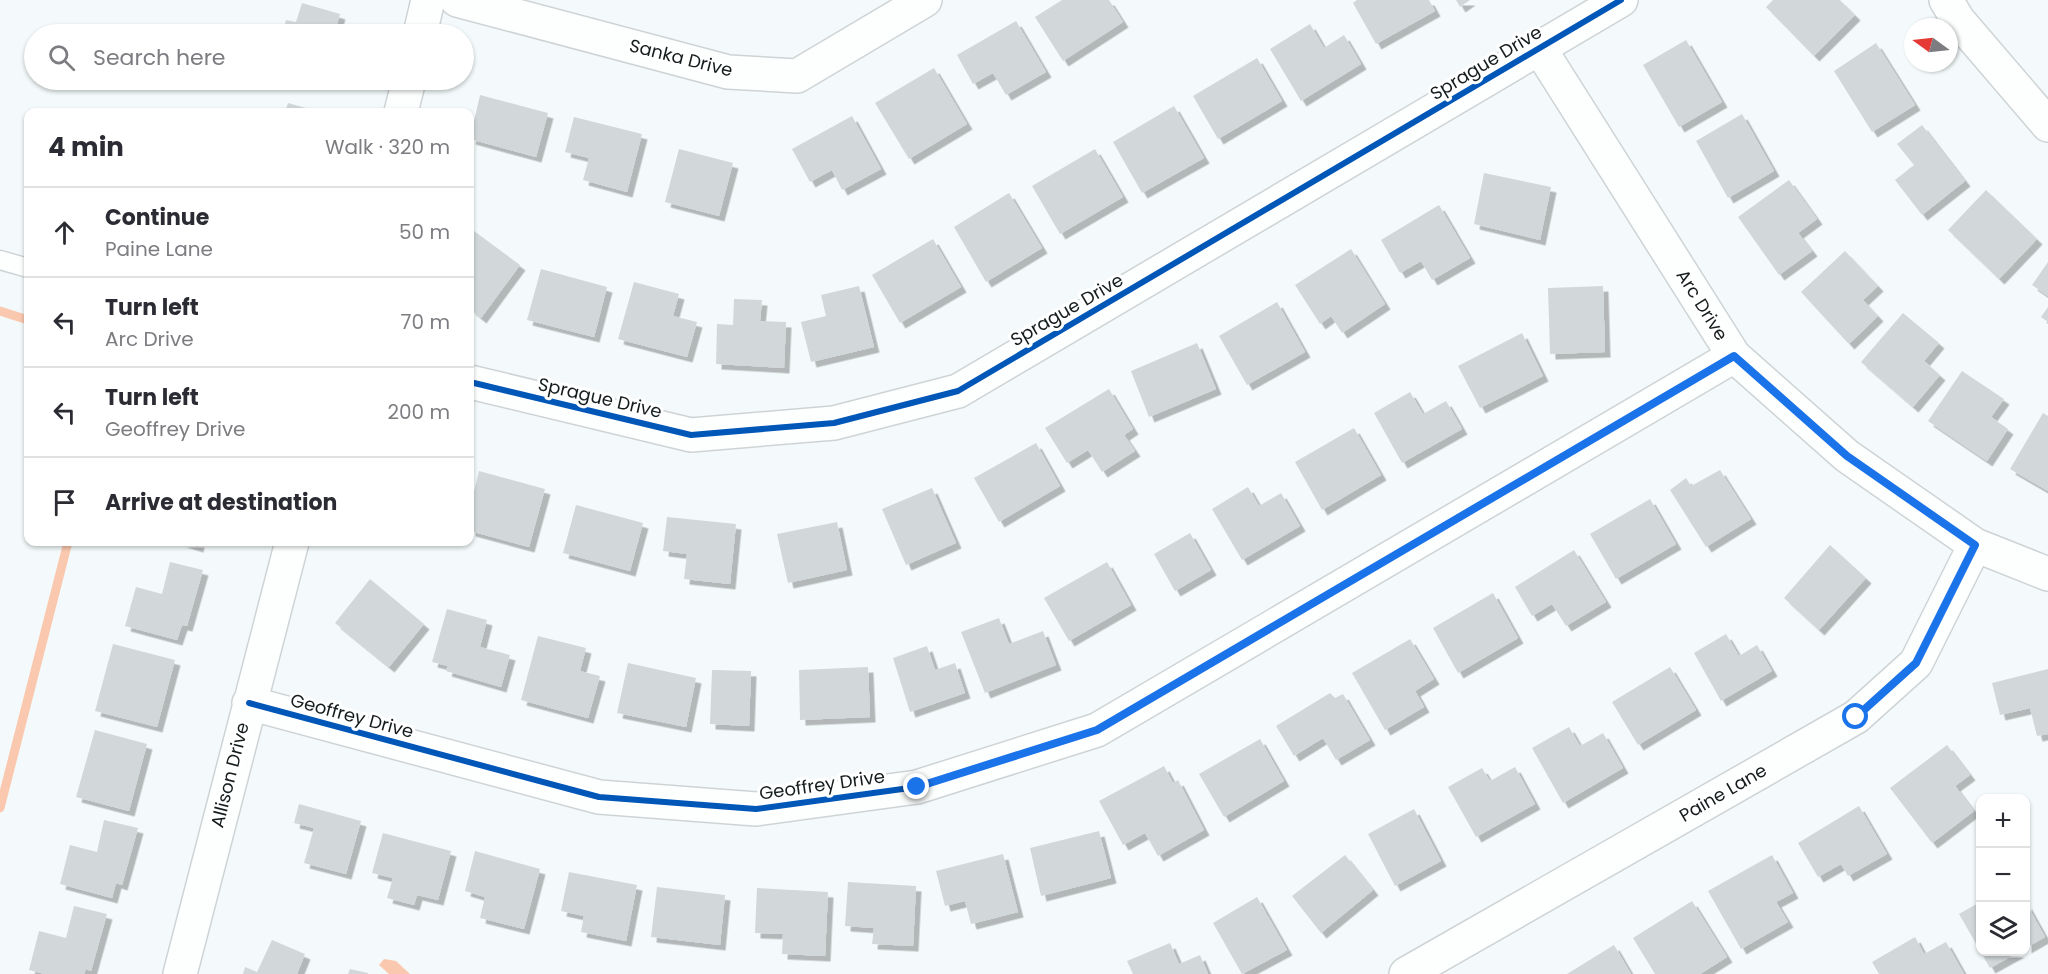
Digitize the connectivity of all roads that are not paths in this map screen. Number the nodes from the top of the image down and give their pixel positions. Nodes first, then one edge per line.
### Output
1 (428, 0) edge
2 (457, 0) edge
3 (925, 0) edge
4 (1621, 0) edge
5 (1946, 0) edge
6 (422, 24) edge
7 (1540, 49) junction
8 (406, 90) edge
9 (402, 108) edge
10 (2048, 125) edge
11 (0, 260) edge
12 (24, 267) edge
13 (1734, 356) junction
14 (474, 383) edge
15 (1975, 545) junction
16 (291, 546) edge
17 (2048, 574) edge
18 (249, 704) junction
19 (180, 974) edge
20 (1406, 974) edge

1 - 6 street
2 - 3 street, Sanka Drive
4 - 7 street, Sprague Drive
5 - 10 street
7 - 13 street, Arc Drive
7 - 14 street, Sprague Drive
8 - 9 street
11 - 12 lane
13 - 15 street, Arc Drive
13 - 18 street, Geoffrey Drive
15 - 17 street, Arc Drive
15 - 20 street, Paine Lane
16 - 18 street, Allison Drive
18 - 19 street, Allison Drive

